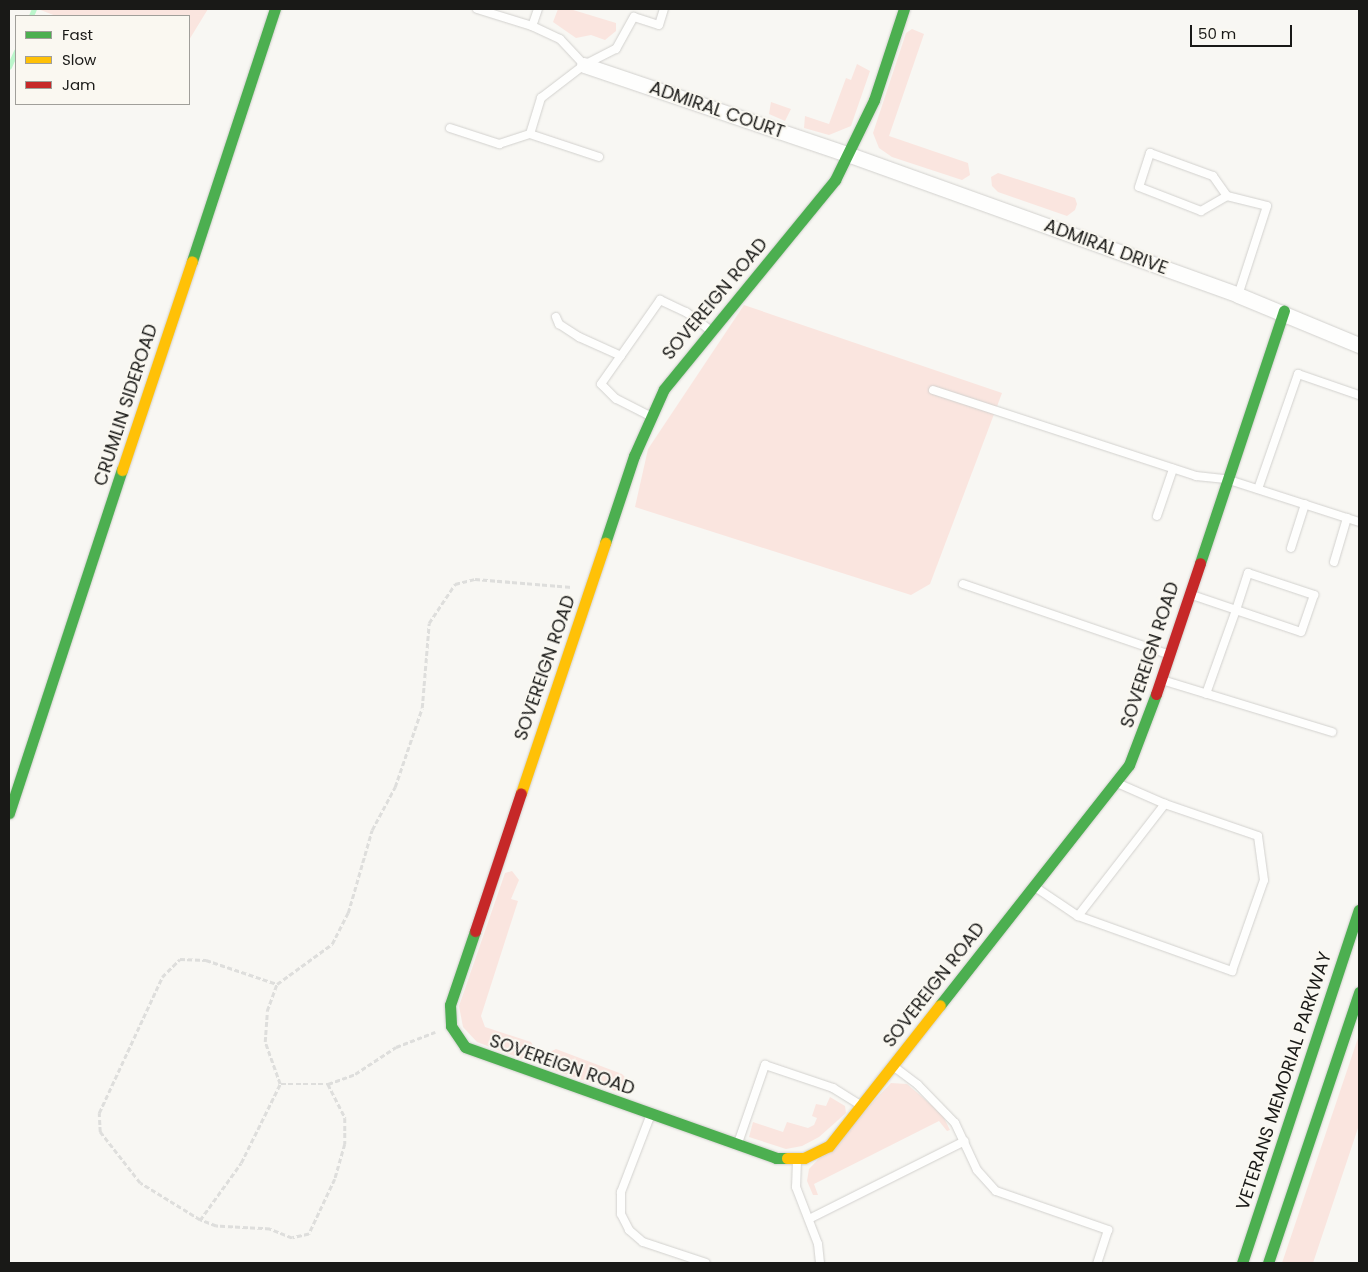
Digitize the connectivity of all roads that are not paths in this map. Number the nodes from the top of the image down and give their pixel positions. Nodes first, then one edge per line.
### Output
1 (274, 9) edge
2 (477, 9) edge
3 (538, 9) edge
4 (630, 9) edge
5 (664, 9) edge
6 (904, 9) edge
7 (634, 17) junction
8 (532, 26) junction
9 (584, 65) junction
10 (450, 128) dead end
11 (530, 134) junction
12 (850, 155) junction
13 (599, 157) dead end
14 (1227, 196) junction
15 (1238, 295) junction
16 (1284, 312) junction
17 (556, 317) dead end
18 (711, 331) junction
19 (1359, 345) edge
20 (621, 356) junction
21 (933, 390) dead end
22 (1359, 394) edge
23 (652, 417) junction
24 (1173, 469) junction
25 (1226, 479) junction
26 (1258, 489) junction
27 (1305, 504) junction
28 (1157, 516) dead end
29 (1347, 518) junction
30 (1359, 522) edge
31 (1292, 548) dead end
32 (1334, 562) dead end
33 (963, 584) dead end
34 (1188, 594) junction
35 (1236, 610) junction
36 (1169, 654) junction
37 (1161, 679) junction
38 (1206, 694) junction
39 (1332, 732) dead end
40 (1117, 783) junction
41 (13, 788) edge
42 (1165, 804) junction
43 (9, 812) edge
44 (1035, 887) junction
45 (1359, 910) edge
46 (1078, 916) junction
47 (1359, 992) edge
48 (893, 1066) junction
49 (862, 1106) junction
50 (651, 1114) junction
51 (965, 1141) junction
52 (738, 1145) junction
53 (796, 1160) junction
54 (809, 1219) junction
55 (706, 1263) edge
56 (820, 1263) edge
57 (1097, 1263) edge
58 (1242, 1263) edge
59 (1268, 1263) edge

1 - 41 main road, CRUMLIN SIDEROAD
2 - 8 lane
3 - 8 lane
4 - 7 lane
5 - 7 lane
6 - 12 main road, SOVEREIGN ROAD
7 - 9 lane
8 - 9 lane
9 - 11 lane
9 - 12 street, ADMIRAL COURT
10 - 11 lane
11 - 13 lane
12 - 15 street, ADMIRAL DRIVE
12 - 18 main road, SOVEREIGN ROAD
14 - 14 lane
14 - 15 lane
15 - 16 street, ADMIRAL DRIVE
16 - 19 street, ADMIRAL DRIVE
16 - 25 main road, SOVEREIGN ROAD
17 - 20 lane
18 - 20 lane
18 - 23 main road, SOVEREIGN ROAD
20 - 23 lane
21 - 24 lane
22 - 26 lane
23 - 50 main road, SOVEREIGN ROAD
24 - 25 lane
24 - 28 lane
25 - 26 lane
25 - 34 main road, SOVEREIGN ROAD
26 - 27 lane
27 - 29 lane
27 - 31 lane
29 - 30 lane
29 - 32 lane
33 - 36 lane
34 - 35 lane
34 - 36 main road, SOVEREIGN ROAD
35 - 35 lane
35 - 38 lane
36 - 37 main road, SOVEREIGN ROAD
37 - 38 lane
37 - 40 main road, SOVEREIGN ROAD
38 - 39 lane
40 - 42 lane
40 - 44 main road, SOVEREIGN ROAD
41 - 43 main road, CRUMLIN SIDEROAD
42 - 46 lane
42 - 46 lane
44 - 46 lane
44 - 48 main road, SOVEREIGN ROAD
45 - 58 main road, VETERANS MEMORIAL PARKWAY
47 - 59 main road
48 - 49 main road, SOVEREIGN ROAD
48 - 51 lane
49 - 52 lane
49 - 53 main road, SOVEREIGN ROAD
50 - 52 main road, SOVEREIGN ROAD
50 - 55 lane
51 - 54 lane
51 - 57 lane
52 - 53 main road, SOVEREIGN ROAD
53 - 54 lane
54 - 56 lane

